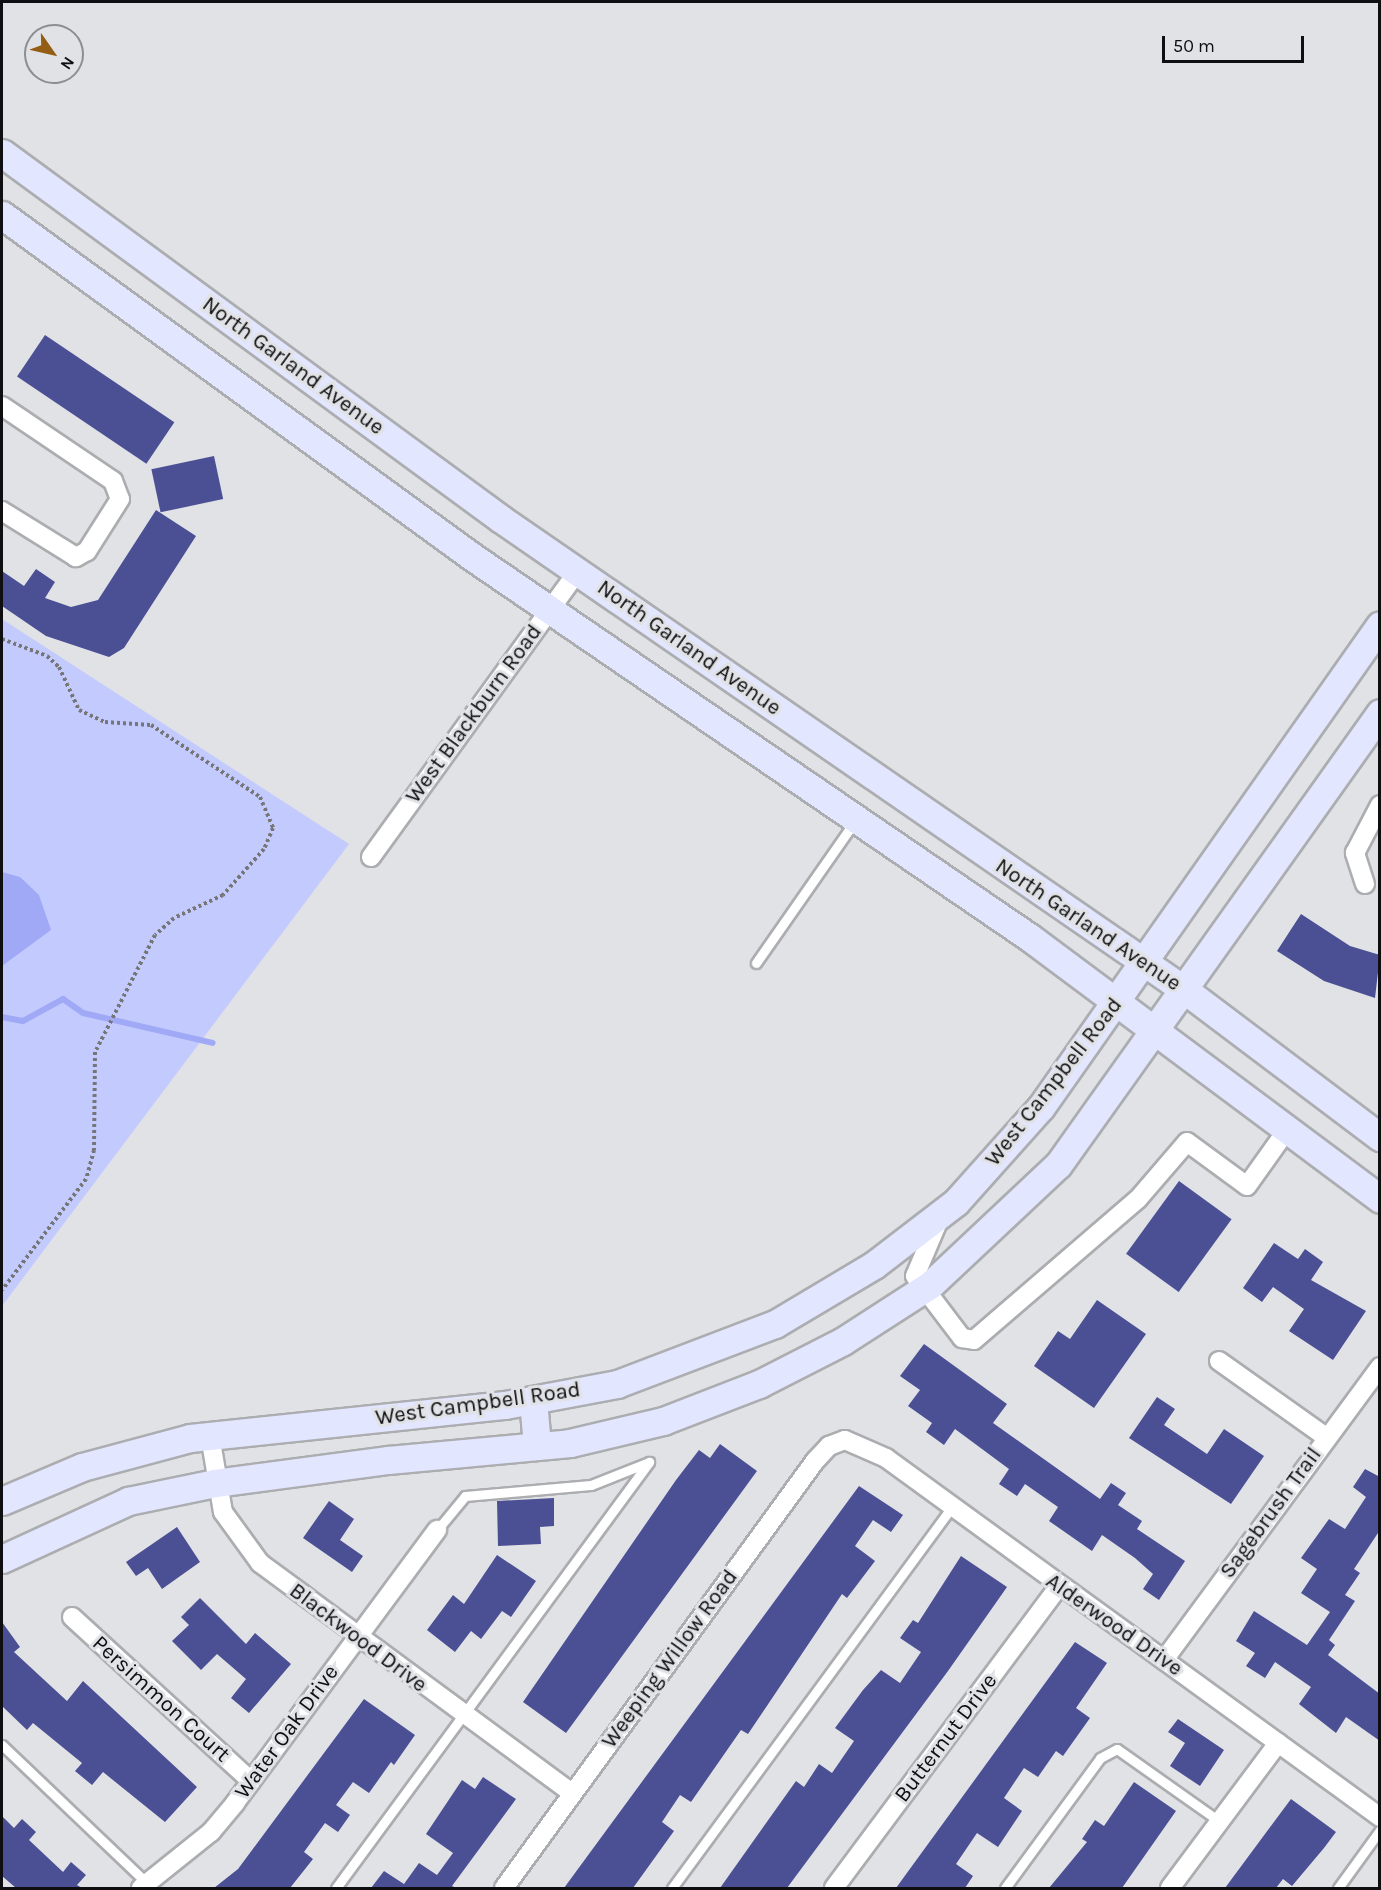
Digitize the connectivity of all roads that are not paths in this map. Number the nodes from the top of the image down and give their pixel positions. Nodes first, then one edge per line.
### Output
1 (2, 153) edge
2 (2, 215) edge
3 (2, 406) edge
4 (2, 511) edge
5 (578, 571) junction
6 (550, 609) junction
7 (1380, 625) edge
8 (1380, 713) edge
9 (1380, 805) edge
10 (856, 819) junction
11 (371, 858) dead end
12 (1365, 884) dead end
13 (756, 963) dead end
14 (1145, 963) junction
15 (1186, 991) junction
16 (1116, 1003) junction
17 (1156, 1032) junction
18 (1287, 1131) junction
19 (1380, 1137) edge
20 (1380, 1198) edge
21 (941, 1213) junction
22 (922, 1290) junction
23 (1219, 1360) dead end
24 (1380, 1367) edge
25 (533, 1400) junction
26 (210, 1436) junction
27 (1326, 1437) junction
28 (845, 1440) joint
29 (537, 1446) junction
30 (215, 1483) junction
31 (2, 1500) edge
32 (951, 1507) junction
33 (437, 1530) joint
34 (2, 1559) edge
35 (1058, 1587) junction
36 (72, 1617) dead end
37 (356, 1638) junction
38 (1164, 1660) junction
39 (465, 1718) junction
40 (1278, 1743) junction
41 (2, 1745) edge
42 (251, 1780) junction
43 (572, 1793) junction
44 (1380, 1817) edge
45 (1219, 1821) junction
46 (1380, 1830) edge
47 (144, 1886) edge
48 (336, 1888) edge
49 (504, 1888) edge
50 (672, 1888) edge
51 (834, 1888) edge
52 (1005, 1888) edge
53 (1170, 1888) edge
54 (1338, 1888) edge

1 - 5 main road, North Garland Avenue
2 - 6 main road, North Garland Avenue
3 - 4 street
5 - 6 street, West Blackburn Road
5 - 14 main road, North Garland Avenue
6 - 10 main road, North Garland Avenue
6 - 11 street, West Blackburn Road
7 - 14 main road, West Campbell Road
8 - 15 main road, West Campbell Road
9 - 12 street
10 - 13 lane
10 - 16 main road, North Garland Avenue
14 - 15 main road, North Garland Avenue
14 - 16 main road, West Campbell Road
15 - 17 main road, West Campbell Road
15 - 19 main road, North Garland Avenue
16 - 17 main road, North Garland Avenue
16 - 21 main road, West Campbell Road
17 - 18 main road, North Garland Avenue
17 - 22 main road, West Campbell Road
18 - 20 main road, North Garland Avenue
18 - 22 street
21 - 22 street
21 - 25 main road, West Campbell Road
22 - 29 main road, West Campbell Road
23 - 27 street
24 - 27 street, Sagebrush Trail
25 - 26 main road, West Campbell Road
25 - 29 main road
26 - 30 street, Blackwood Drive
26 - 31 main road, West Campbell Road
27 - 38 street, Sagebrush Trail
28 - 32 street, Alderwood Drive
28 - 43 street, Weeping Willow Road
29 - 30 main road, West Campbell Road
30 - 34 main road, West Campbell Road
30 - 37 street, Blackwood Drive
32 - 35 street, Alderwood Drive
32 - 50 lane
33 - 37 street, Water Oak Drive
33 - 39 lane
35 - 38 street, Alderwood Drive
35 - 51 street, Butternut Drive
36 - 42 street, Persimmon Court
37 - 39 street, Blackwood Drive
37 - 42 street, Water Oak Drive
38 - 40 street, Alderwood Drive
39 - 43 street, Blackwood Drive
39 - 48 lane
40 - 44 street, Alderwood Drive
40 - 45 street
41 - 47 lane
42 - 47 street, Water Oak Drive
43 - 49 street, Weeping Willow Road
45 - 52 lane
45 - 53 street
46 - 54 lane

